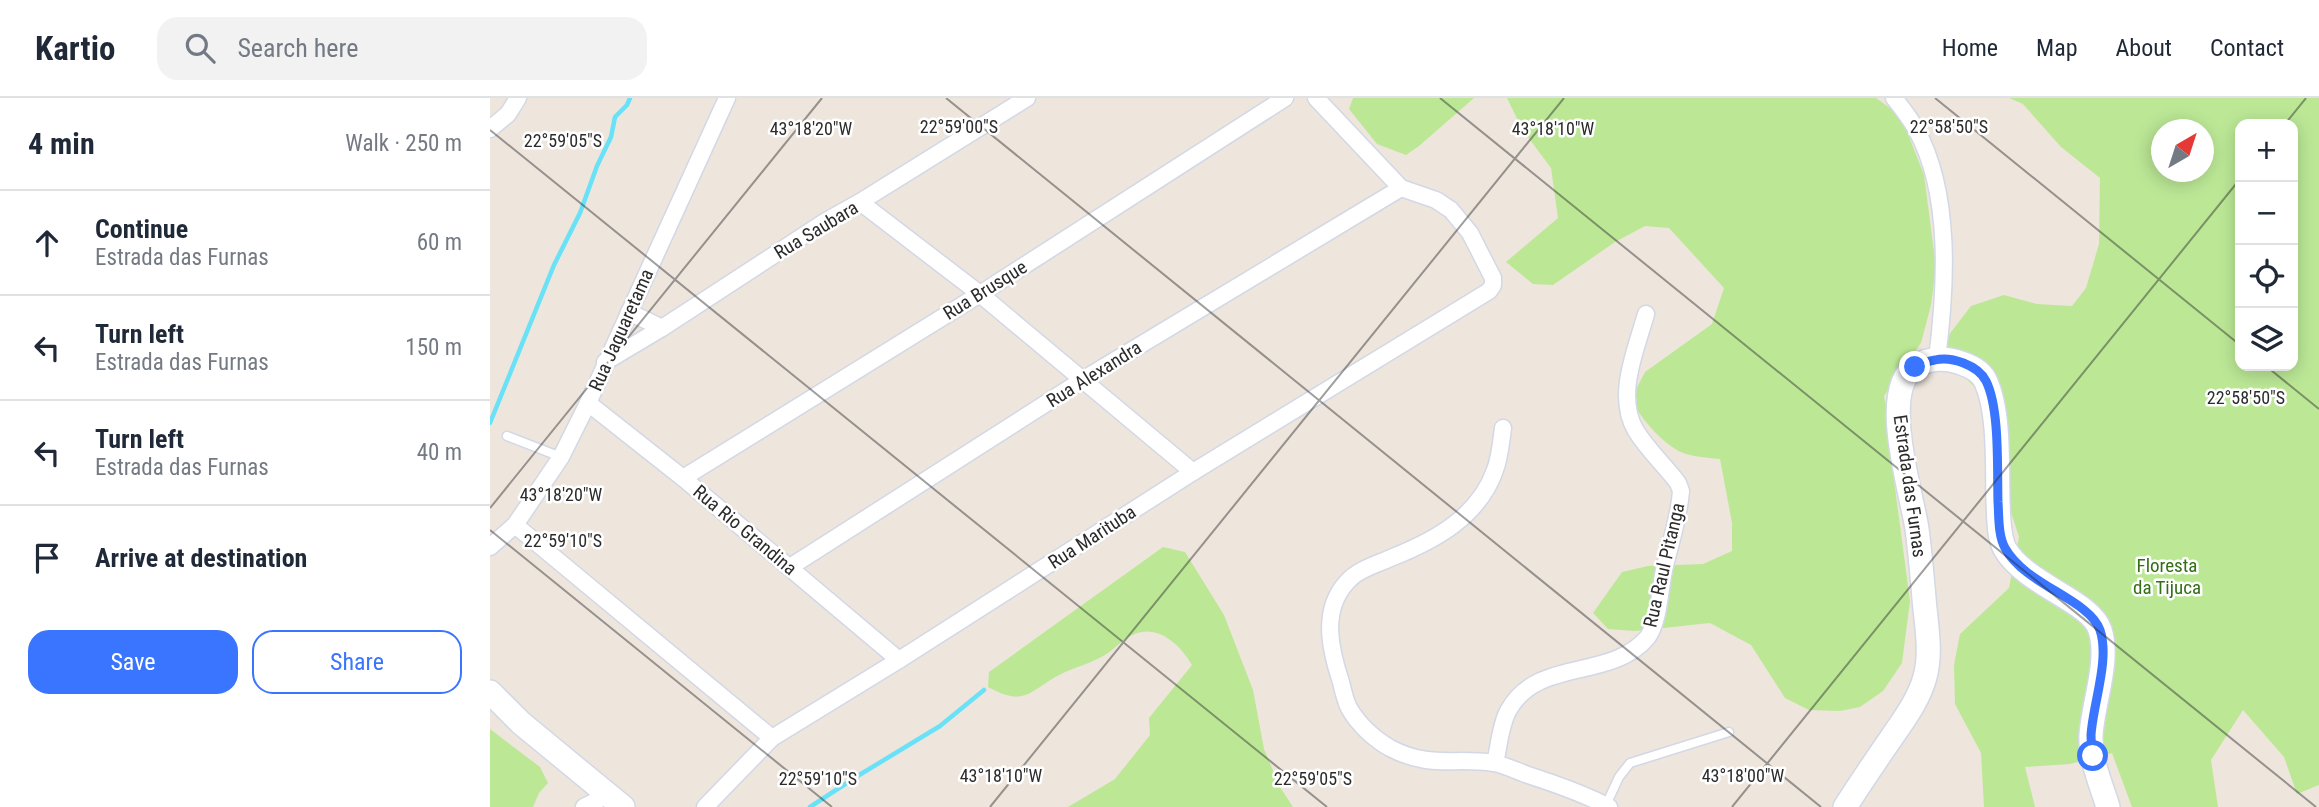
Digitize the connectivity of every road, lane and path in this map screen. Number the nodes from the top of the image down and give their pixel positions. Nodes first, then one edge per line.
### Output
1 (518, 98) edge
2 (727, 98) edge
3 (1027, 98) edge
4 (1285, 98) edge
5 (1316, 98) edge
6 (1894, 98) edge
7 (490, 129) edge
8 (1401, 188) junction
9 (860, 202) junction
10 (980, 295) junction
11 (629, 312) junction
12 (1646, 314) dead end
13 (663, 328) junction
14 (1937, 359) junction
15 (605, 362) junction
16 (1084, 379) junction
17 (588, 403) junction
18 (1503, 428) dead end
19 (507, 436) dead end
20 (561, 457) junction
21 (1193, 472) junction
22 (683, 478) junction
23 (515, 525) junction
24 (490, 547) edge
25 (790, 567) junction
26 (899, 660) junction
27 (490, 692) edge
28 (490, 712) edge
29 (521, 723) junction
30 (1729, 732) dead end
31 (772, 738) junction
32 (1495, 763) junction
33 (616, 801) edge
34 (1607, 806) edge
35 (584, 807) edge
36 (705, 807) edge
37 (1844, 807) edge
38 (2108, 807) edge

1 - 7 street
2 - 11 street, Rua Jaguaretama
3 - 9 street, Rua Saubara
4 - 10 street, Rua Brusque
5 - 8 street
6 - 14 street
8 - 16 street, Rua Alexandra
8 - 21 street, Rua Marituba
9 - 10 street
9 - 13 street, Rua Saubara
10 - 16 street
10 - 22 street, Rua Brusque
11 - 13 street
11 - 15 street, Rua Jaguaretama
12 - 32 street, Rua Raul Pitanga
13 - 15 street, Rua Saubara
14 - 37 main road, Estrada das Furnas
14 - 38 main road
15 - 17 street, Rua Jaguaretama
16 - 21 street
16 - 25 street, Rua Alexandra
17 - 20 street, Rua Jaguaretama
17 - 22 street, Rua Rio Grandina
18 - 32 street
19 - 20 lane
20 - 23 street, Rua Jaguaretama
21 - 26 street, Rua Marituba
22 - 25 street, Rua Rio Grandina
23 - 24 street, Rua Jaguaretama
23 - 31 street
25 - 26 street, Rua Rio Grandina
26 - 31 street, Rua Marituba
27 - 29 main road
28 - 29 main road
29 - 33 main road
30 - 34 lane
31 - 36 street, Rua Marituba
32 - 34 street
33 - 35 street

